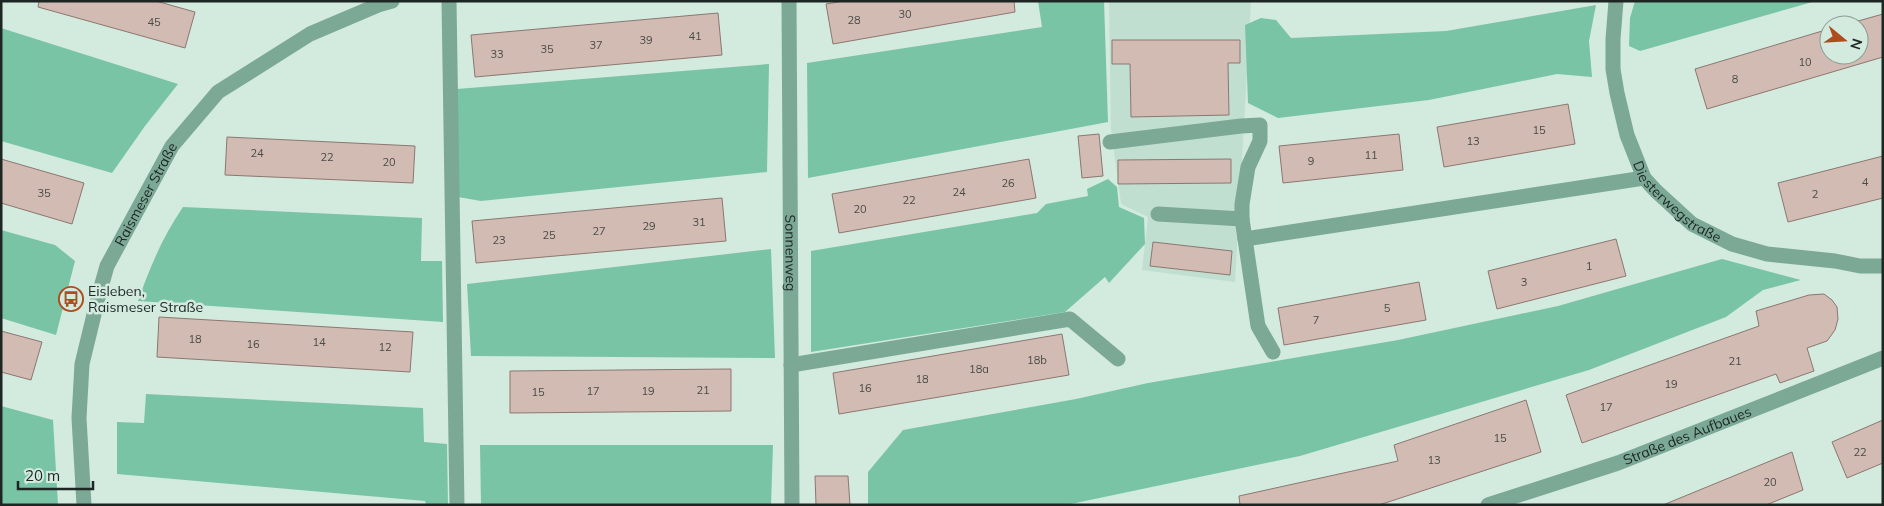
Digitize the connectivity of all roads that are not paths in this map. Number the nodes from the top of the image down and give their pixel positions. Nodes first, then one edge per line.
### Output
1 (392, 1) edge
2 (448, 1) edge
3 (789, 1) edge
4 (1616, 1) edge
5 (1110, 142) dead end
6 (1644, 178) junction
7 (1158, 214) dead end
8 (1242, 220) junction
9 (1245, 239) junction
10 (1883, 266) edge
11 (1273, 352) dead end
12 (1883, 358) edge
13 (1118, 359) dead end
14 (791, 365) junction
15 (84, 505) edge
16 (457, 505) edge
17 (792, 505) edge
18 (1488, 505) edge

1 - 15 street, Raismeser Straße
2 - 16 street
3 - 14 street, Sonnenweg
4 - 6 street, Diesterwegstraße
5 - 8 street
6 - 9 street
6 - 10 street, Diesterwegstraße
7 - 8 street
8 - 9 street
9 - 11 street
12 - 18 street, Straße des Aufbaues
13 - 14 street
14 - 17 street, Sonnenweg

